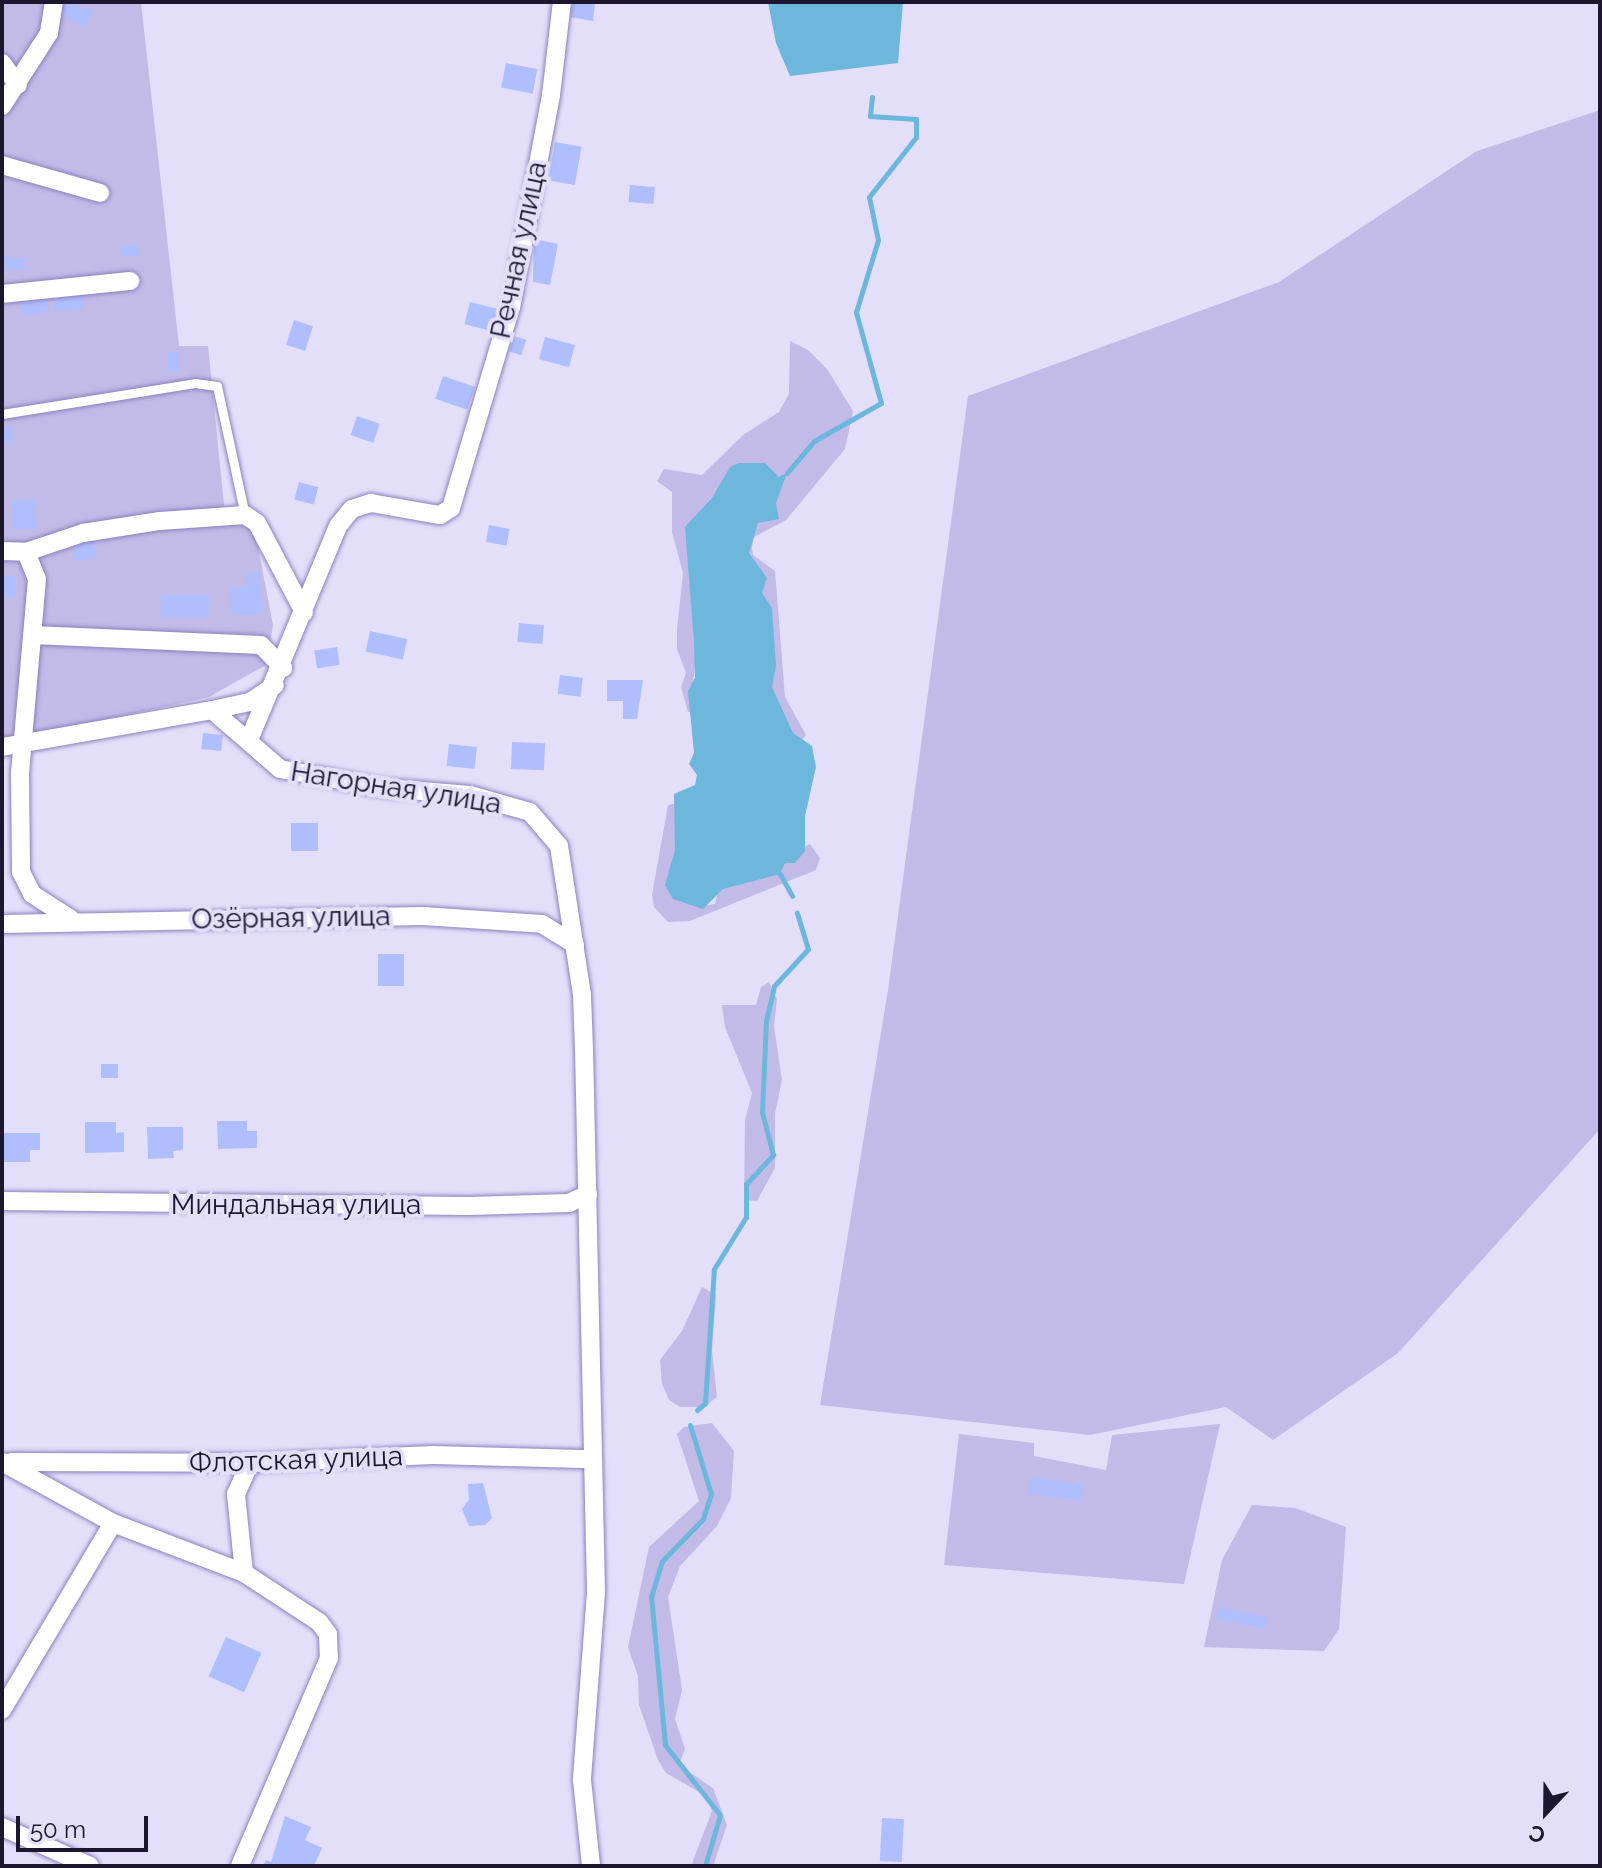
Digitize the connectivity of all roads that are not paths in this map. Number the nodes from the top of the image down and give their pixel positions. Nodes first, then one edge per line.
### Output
1 (54, 2) edge
2 (562, 2) edge
3 (2, 63) edge
4 (18, 85) junction
5 (2, 106) edge
6 (2, 165) edge
7 (100, 193) dead end
8 (130, 281) dead end
9 (2, 294) edge
10 (2, 414) edge
11 (245, 515) junction
12 (2, 551) edge
13 (26, 552) junction
14 (304, 612) junction
15 (33, 635) junction
16 (280, 676) junction
17 (212, 710) junction
18 (249, 740) junction
19 (22, 744) junction
20 (2, 747) edge
21 (77, 922) junction
22 (2, 924) edge
23 (575, 945) junction
24 (588, 1194) junction
25 (2, 1201) edge
26 (591, 1459) junction
27 (2, 1460) edge
28 (250, 1463) junction
29 (113, 1523) junction
30 (244, 1573) junction
31 (2, 1710) edge
32 (2, 1827) edge
33 (90, 1866) edge
34 (240, 1866) edge
35 (591, 1866) edge

1 - 4 street
2 - 14 street, Речная улица
3 - 4 street
4 - 5 street
6 - 7 street
8 - 9 street
10 - 11 lane
11 - 13 street
11 - 14 street
12 - 13 street
13 - 15 street
14 - 16 street
15 - 16 street
15 - 19 street
16 - 17 street
16 - 18 street
17 - 18 street, Нагорная улица
17 - 19 street
18 - 23 street, Нагорная улица
19 - 20 street
19 - 21 street
21 - 22 street, Озёрная улица
21 - 23 street, Озёрная улица
23 - 24 street
24 - 25 street, Миндальная улица
24 - 26 street
26 - 28 street, Флотская улица
26 - 35 street
27 - 28 street, Флотская улица
27 - 29 street
28 - 30 street
29 - 30 street
29 - 31 street
30 - 34 street
32 - 33 street

